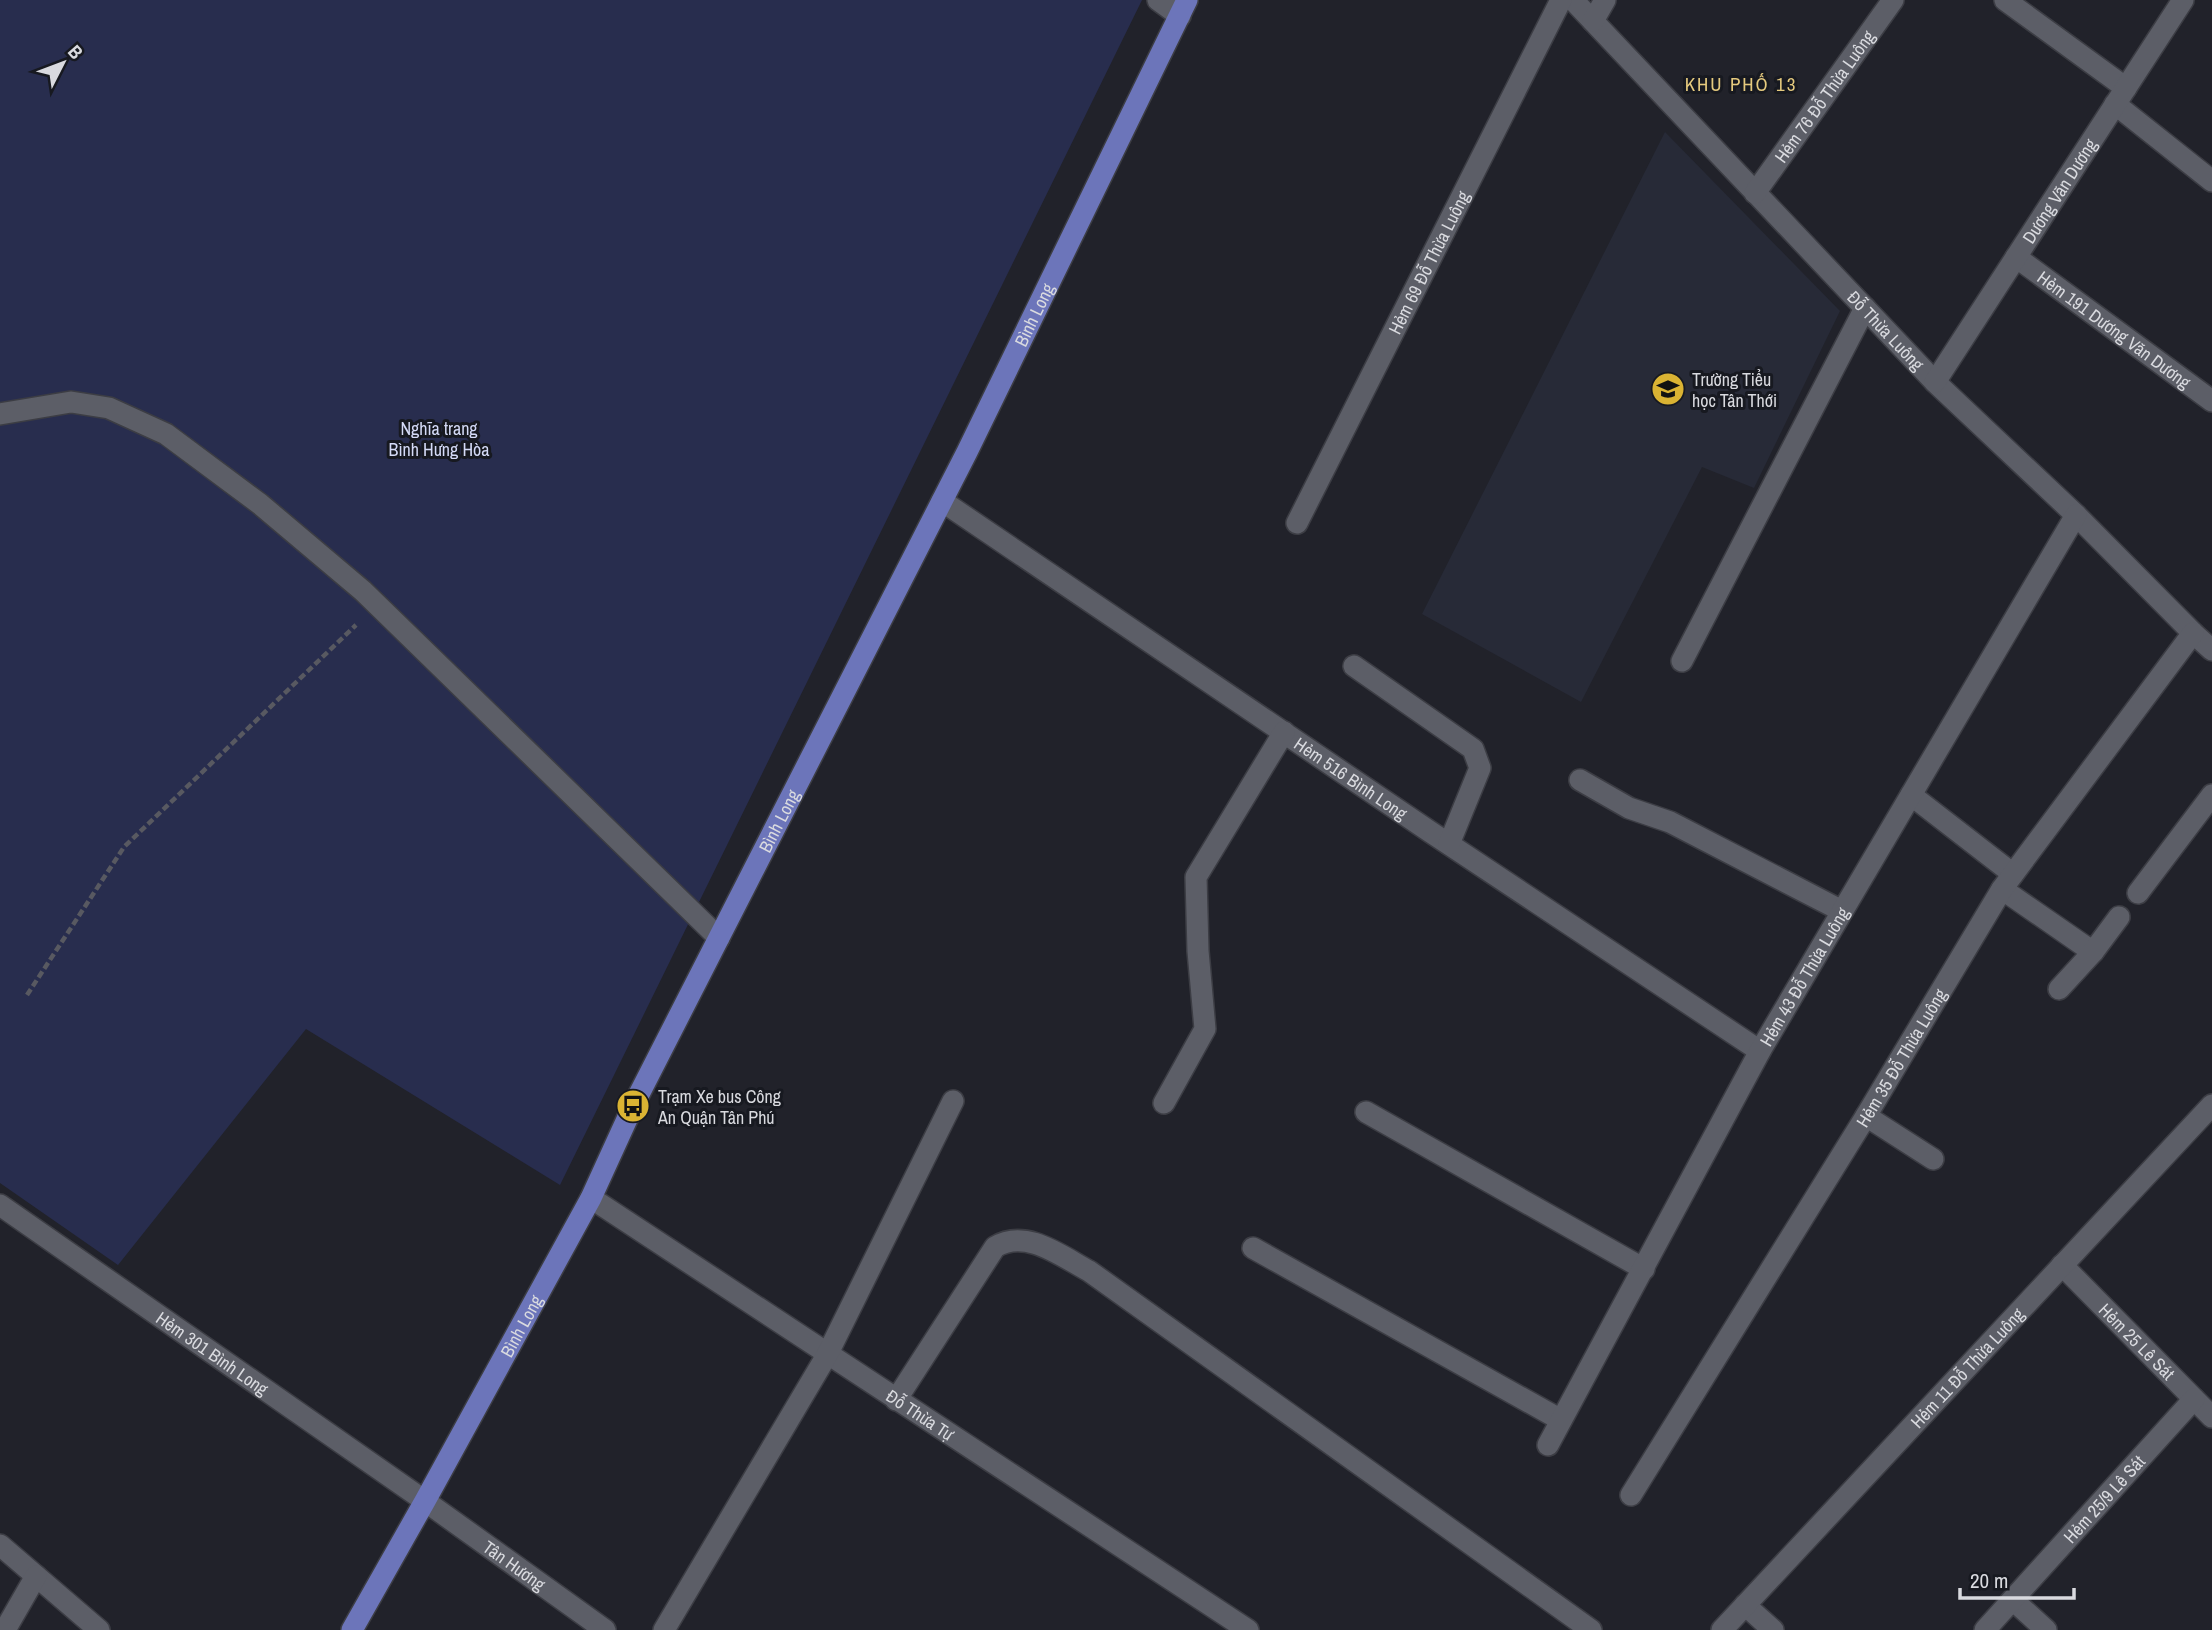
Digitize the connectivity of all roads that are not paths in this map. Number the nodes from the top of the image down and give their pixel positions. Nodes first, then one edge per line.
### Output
1 (1158, 0) edge
2 (1561, 0) edge
3 (1573, 0) edge
4 (1605, 0) edge
5 (1893, 0) edge
6 (2005, 0) edge
7 (2183, 0) edge
8 (1184, 8) edge
9 (1593, 21) junction
10 (2121, 96) junction
11 (2212, 181) edge
12 (1755, 192) junction
13 (2016, 257) junction
14 (1865, 308) junction
15 (1935, 382) junction
16 (2212, 401) edge
17 (0, 414) edge
18 (942, 501) junction
19 (2076, 515) junction
20 (1297, 523) dead end
21 (2193, 633) junction
22 (2212, 650) edge
23 (1682, 661) dead end
24 (1354, 666) dead end
25 (1283, 732) junction
26 (1580, 780) dead end
27 (1911, 795) junction
28 (2212, 795) edge
29 (1449, 844) junction
30 (2008, 881) junction
31 (2138, 893) dead end
32 (1842, 911) junction
33 (2119, 917) dead end
34 (719, 938) junction
35 (2093, 952) junction
36 (2059, 989) dead end
37 (1760, 1051) junction
38 (953, 1101) dead end
39 (1164, 1102) dead end
40 (2212, 1105) edge
41 (1366, 1112) dead end
42 (1866, 1116) junction
43 (1933, 1159) dead end
44 (591, 1198) junction
45 (0, 1205) edge
46 (1253, 1248) dead end
47 (2062, 1265) junction
48 (1644, 1269) junction
49 (827, 1355) junction
50 (2194, 1399) junction
51 (896, 1400) junction
52 (2212, 1417) edge
53 (1562, 1420) junction
54 (1548, 1445) dead end
55 (1631, 1495) dead end
56 (425, 1501) junction
57 (0, 1545) edge
58 (36, 1576) junction
59 (2013, 1600) junction
60 (1745, 1605) junction
61 (5, 1630) edge
62 (99, 1630) edge
63 (352, 1630) edge
64 (605, 1630) edge
65 (664, 1630) edge
66 (1248, 1630) edge
67 (1591, 1630) edge
68 (1722, 1630) edge
69 (1773, 1630) edge
70 (1985, 1630) edge
71 (2046, 1630) edge

1 - 8 street
2 - 20 street, Hẻm 69 Đỗ Thừa Luông
3 - 9 street, Đỗ Thừa Luông
4 - 9 street
5 - 12 street, Hẻm 76 Đỗ Thừa Luông
6 - 10 street
7 - 10 street, Dương Văn Dương
8 - 18 main road, Bình Long
9 - 12 street, Đỗ Thừa Luông
10 - 11 street
10 - 13 street, Dương Văn Dương
12 - 14 street, Đỗ Thừa Luông
13 - 15 street, Dương Văn Dương
13 - 16 street, Hẻm 191 Dương Văn Dương
14 - 15 street, Đỗ Thừa Luông
14 - 23 street
15 - 19 street, Đỗ Thừa Luông
17 - 34 street
18 - 25 street, Hẻm 516 Bình Long
18 - 34 main road, Bình Long
19 - 21 street, Đỗ Thừa Luông
19 - 27 street, Hẻm 43 Đỗ Thừa Luông
21 - 22 street, Đỗ Thừa Luông
21 - 30 street, Hẻm 35 Đỗ Thừa Luông
24 - 29 street
25 - 29 street, Hẻm 516 Bình Long
25 - 39 street
26 - 32 street
27 - 30 street
27 - 32 street, Hẻm 43 Đỗ Thừa Luông
28 - 31 street
29 - 37 street, Hẻm 516 Bình Long
30 - 35 street
30 - 42 street, Hẻm 35 Đỗ Thừa Luông
32 - 37 street, Hẻm 43 Đỗ Thừa Luông
33 - 35 street
34 - 44 main road, Bình Long
35 - 36 street
37 - 48 street, Hẻm 43 Đỗ Thừa Luông
38 - 49 street
40 - 47 street, Hẻm 11 Đỗ Thừa Luông
41 - 48 street
42 - 43 street
42 - 55 street, Hẻm 35 Đỗ Thừa Luông
44 - 49 street, Đỗ Thừa Tự
44 - 56 main road, Bình Long
45 - 56 street, Hẻm 301 Bình Long
46 - 53 street
47 - 50 street, Hẻm 25 Lê Sát
47 - 60 street, Hẻm 11 Đỗ Thừa Luông
48 - 53 street, Hẻm 43 Đỗ Thừa Luông
49 - 51 street, Đỗ Thừa Tự
49 - 65 street
50 - 52 street, Hẻm 25 Lê Sát
50 - 59 street, Hẻm 25/9 Lê Sát
51 - 66 street, Đỗ Thừa Tự
51 - 67 street
53 - 54 street, Hẻm 43 Đỗ Thừa Luông
56 - 63 main road, Bình Long
56 - 64 street, Tân Hương
57 - 58 street
58 - 61 street
58 - 62 street
59 - 70 street, Hẻm 25/9 Lê Sát
59 - 71 street
60 - 68 street, Hẻm 11 Đỗ Thừa Luông
60 - 69 street

